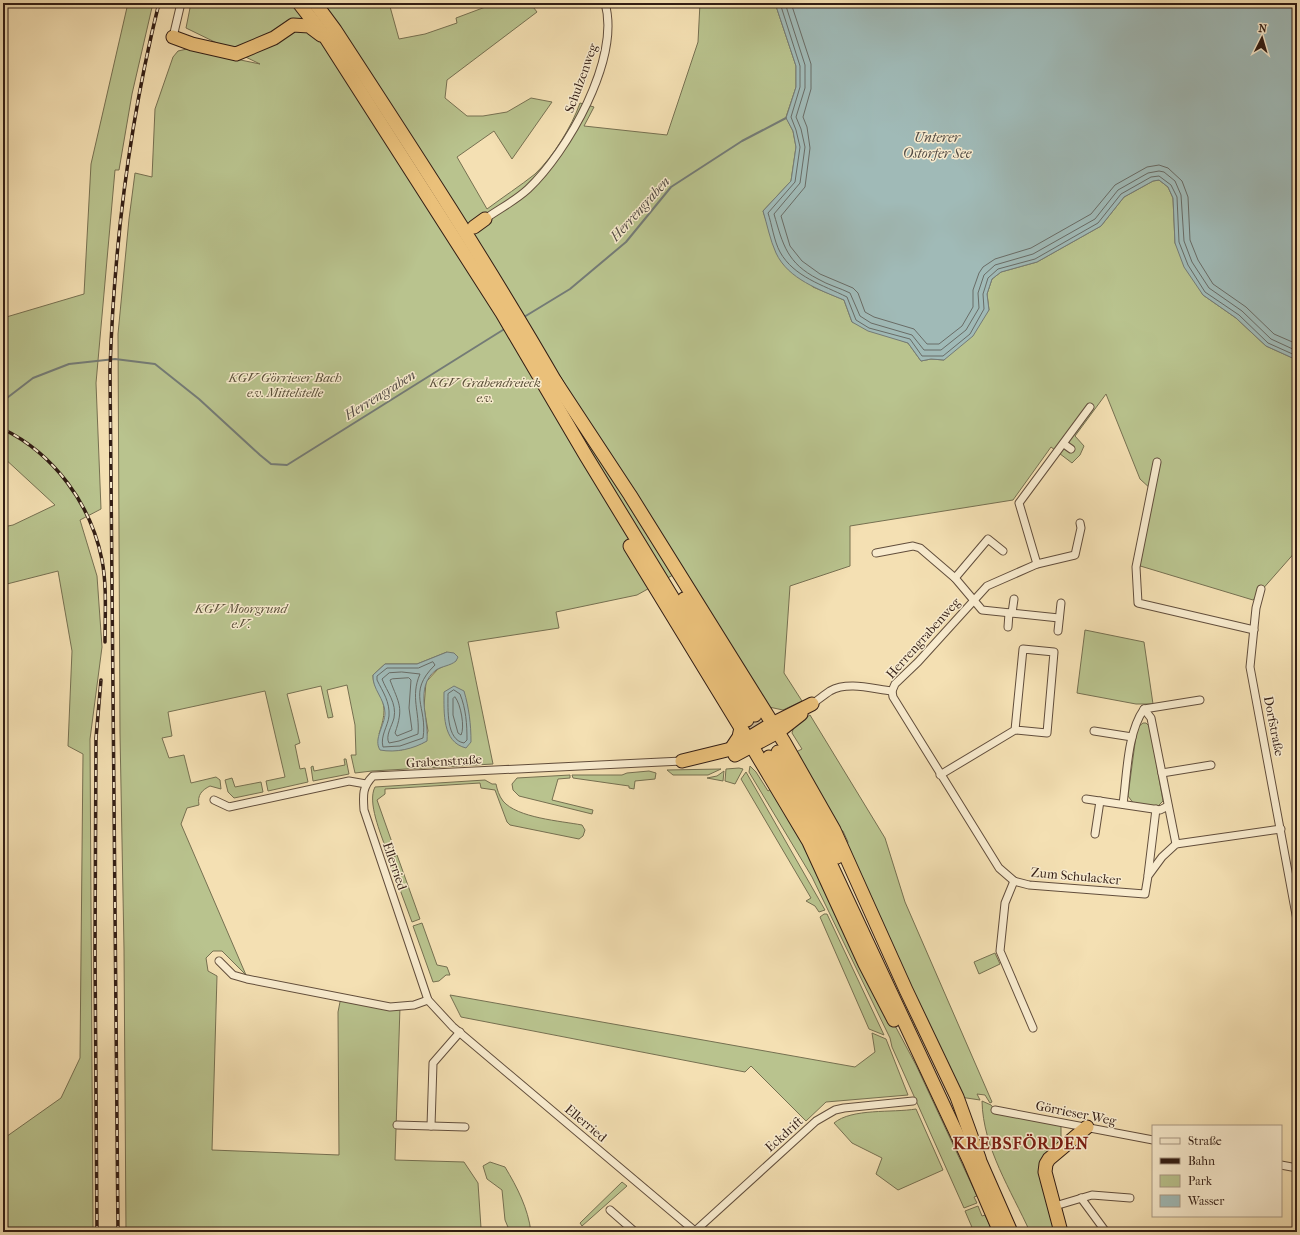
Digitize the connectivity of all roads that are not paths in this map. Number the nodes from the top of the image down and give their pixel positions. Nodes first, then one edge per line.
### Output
1 (181, 3) edge
2 (294, 3) edge
3 (299, 3) edge
4 (315, 3) edge
5 (605, 3) edge
6 (293, 25) junction
7 (173, 37) joint
8 (326, 38) junction
9 (458, 219) junction
10 (485, 219) joint
11 (474, 227) junction
12 (500, 286) junction
13 (507, 310) junction
14 (550, 383) junction
15 (1090, 407) dead end
16 (1064, 444) junction
17 (1071, 450) dead end
18 (1157, 462) dead end
19 (1080, 523) dead end
20 (1003, 551) dead end
21 (876, 553) dead end
22 (1037, 564) junction
23 (955, 578) junction
24 (1261, 589) dead end
25 (1014, 599) dead end
26 (973, 601) junction
27 (1060, 603) dead end
28 (1011, 613) junction
29 (1059, 618) junction
30 (1008, 627) dead end
31 (1254, 630) junction
32 (1058, 631) dead end
33 (892, 691) junction
34 (1200, 700) dead end
35 (812, 704) joint
36 (1144, 709) junction
37 (1015, 730) junction
38 (1094, 731) dead end
39 (764, 734) junction
40 (1132, 737) junction
41 (733, 752) junction
42 (682, 761) joint
43 (1211, 765) dead end
44 (1162, 773) junction
45 (940, 775) junction
46 (366, 784) junction
47 (214, 800) dead end
48 (1086, 800) dead end
49 (1100, 801) junction
50 (1123, 804) junction
51 (1168, 806) junction
52 (1156, 809) junction
53 (1281, 829) junction
54 (1095, 834) dead end
55 (1176, 844) junction
56 (1148, 876) junction
57 (1014, 881) junction
58 (1297, 920) edge
59 (219, 961) dead end
60 (428, 1000) junction
61 (1033, 1028) dead end
62 (460, 1032) junction
63 (913, 1101) dead end
64 (995, 1110) dead end
65 (397, 1125) dead end
66 (431, 1126) junction
67 (465, 1127) dead end
68 (1087, 1128) junction
69 (1152, 1140) edge
70 (974, 1159) junction
71 (1282, 1165) edge
72 (1297, 1168) edge
73 (1081, 1198) junction
74 (1130, 1198) dead end
75 (1056, 1206) junction
76 (610, 1210) dead end
77 (1005, 1218) junction
78 (633, 1231) edge
79 (695, 1232) edge
80 (1000, 1232) edge
81 (1012, 1232) edge
82 (1015, 1232) edge
83 (1061, 1232) edge
84 (1106, 1232) edge

1 - 7 street
2 - 6 highway
3 - 8 highway
4 - 9 highway
5 - 10 street, Schulzenweg
6 - 7 highway
6 - 8 highway
8 - 13 highway
9 - 11 highway
9 - 12 highway
10 - 11 highway
11 - 12 highway
12 - 13 highway
13 - 14 highway
14 - 39 highway
14 - 39 highway
15 - 16 street
16 - 17 street
16 - 22 street
18 - 31 street
19 - 22 street, Herrengrabenweg
20 - 23 street, Herrengrabenweg
21 - 23 street, Herrengrabenweg
22 - 26 street, Herrengrabenweg
23 - 26 street, Herrengrabenweg
24 - 31 street, Dorfstraße
25 - 28 street
26 - 28 street, Herrengrabenweg
26 - 33 street, Herrengrabenweg
27 - 29 street
28 - 29 street, Herrengrabenweg
28 - 30 street
29 - 32 street
31 - 53 street, Dorfstraße
33 - 35 street
33 - 45 street, Zum Schulacker
34 - 36 street
35 - 39 highway
36 - 40 street
36 - 44 street
37 - 37 street
37 - 45 street
38 - 40 street
39 - 41 highway
39 - 41 highway
39 - 70 highway
39 - 70 highway
40 - 50 street
41 - 42 highway
42 - 46 street, Grabenstraße
43 - 44 street
44 - 51 street
45 - 57 street, Zum Schulacker
46 - 47 street
46 - 60 street, Ellerried
48 - 49 street
49 - 50 street
49 - 54 street
50 - 52 street
51 - 52 street
51 - 55 street
52 - 56 street
53 - 55 street
53 - 58 street, Dorfstraße
55 - 56 street
56 - 57 street, Zum Schulacker
57 - 61 street
59 - 60 street
60 - 62 street, Ellerried
62 - 66 street
62 - 79 street, Ellerried
63 - 79 street, Eckdrift
64 - 68 street, Görrieser Weg
65 - 66 street
66 - 67 street
68 - 69 street, Görrieser Weg
68 - 75 highway
70 - 77 highway
70 - 80 highway
71 - 72 street
73 - 74 street
73 - 75 street
73 - 84 street
75 - 83 highway
76 - 78 street
77 - 81 highway
77 - 82 highway

